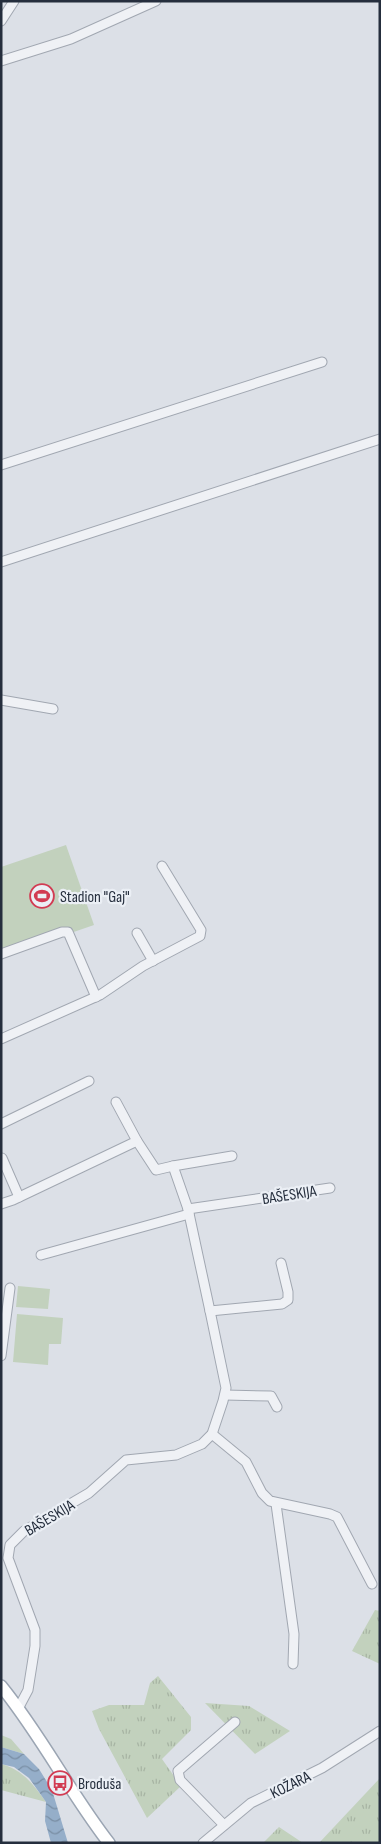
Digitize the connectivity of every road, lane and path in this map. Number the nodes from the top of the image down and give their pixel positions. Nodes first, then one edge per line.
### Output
1 (14, 1) edge
2 (156, 1) edge
3 (1, 21) edge
4 (1, 61) edge
5 (322, 362) dead end
6 (380, 439) edge
7 (1, 466) edge
8 (1, 562) edge
9 (1, 700) edge
10 (53, 709) dead end
11 (162, 866) dead end
12 (137, 933) dead end
13 (1, 954) edge
14 (153, 961) junction
15 (96, 997) junction
16 (1, 1039) edge
17 (89, 1081) dead end
18 (116, 1102) dead end
19 (1, 1124) edge
20 (137, 1141) junction
21 (232, 1156) dead end
22 (2, 1158) edge
23 (173, 1166) junction
24 (330, 1188) dead end
25 (19, 1198) junction
26 (1, 1204) edge
27 (189, 1212) junction
28 (42, 1255) dead end
29 (281, 1263) dead end
30 (10, 1288) dead end
31 (210, 1311) junction
32 (1, 1356) edge
33 (225, 1395) junction
34 (276, 1406) dead end
35 (212, 1434) junction
36 (276, 1504) junction
37 (372, 1584) dead end
38 (293, 1664) dead end
39 (1, 1686) edge
40 (19, 1707) junction
41 (235, 1722) dead end
42 (380, 1730) edge
43 (224, 1825) junction
44 (109, 1843) edge
45 (203, 1843) edge

1 - 3 street
2 - 4 street
5 - 7 street
6 - 8 street
9 - 10 street
11 - 14 street
12 - 14 street
13 - 15 street
14 - 15 street
15 - 16 street
17 - 19 street
18 - 20 street
20 - 23 street
20 - 25 street
21 - 23 street
22 - 25 street
23 - 27 street
24 - 27 street, BAŠESKIJA
25 - 26 street
27 - 28 street, BAŠESKIJA
27 - 31 street
29 - 31 street
30 - 32 street
31 - 33 street
33 - 34 street
33 - 35 street
35 - 36 street
35 - 40 street, BAŠESKIJA
36 - 37 street
36 - 38 street
39 - 40 main road
40 - 44 main road
41 - 43 street
42 - 43 street, KOŽARA
43 - 45 street, KOŽARA

